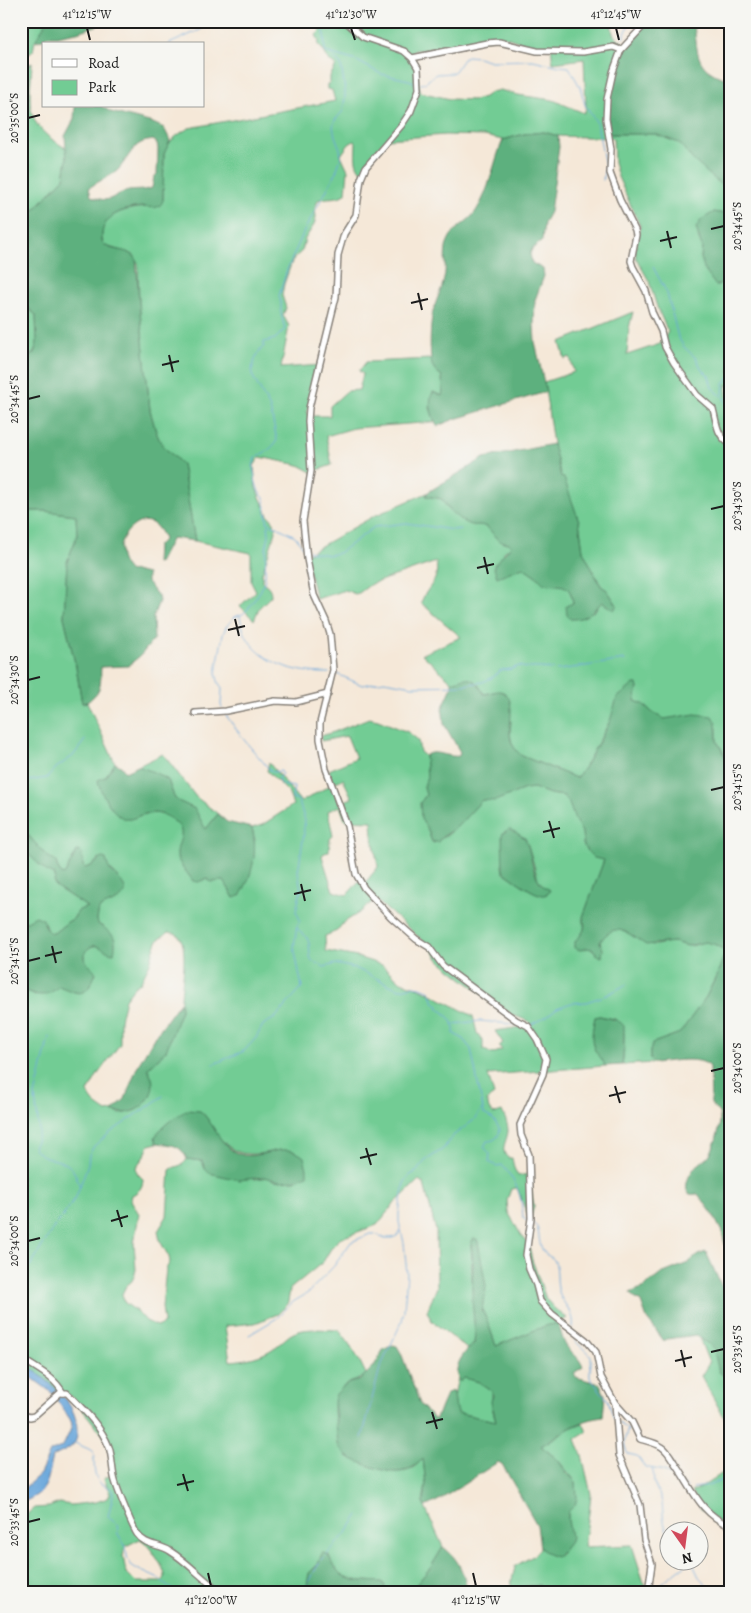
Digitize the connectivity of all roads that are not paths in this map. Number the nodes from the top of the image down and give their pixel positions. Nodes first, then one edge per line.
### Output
1 (345, 21) edge
2 (648, 21) edge
3 (621, 50) junction
4 (412, 58) junction
5 (730, 444) edge
6 (328, 694) junction
7 (195, 713) dead end
8 (21, 1358) edge
9 (62, 1393) junction
10 (616, 1403) junction
11 (21, 1415) edge
12 (730, 1526) edge
13 (221, 1592) edge
14 (646, 1592) edge

1 - 4 street
2 - 3 street
3 - 4 street
3 - 5 street
4 - 6 street
6 - 7 street
6 - 10 street
8 - 9 street
9 - 11 street
9 - 13 street
10 - 12 street
10 - 14 street

